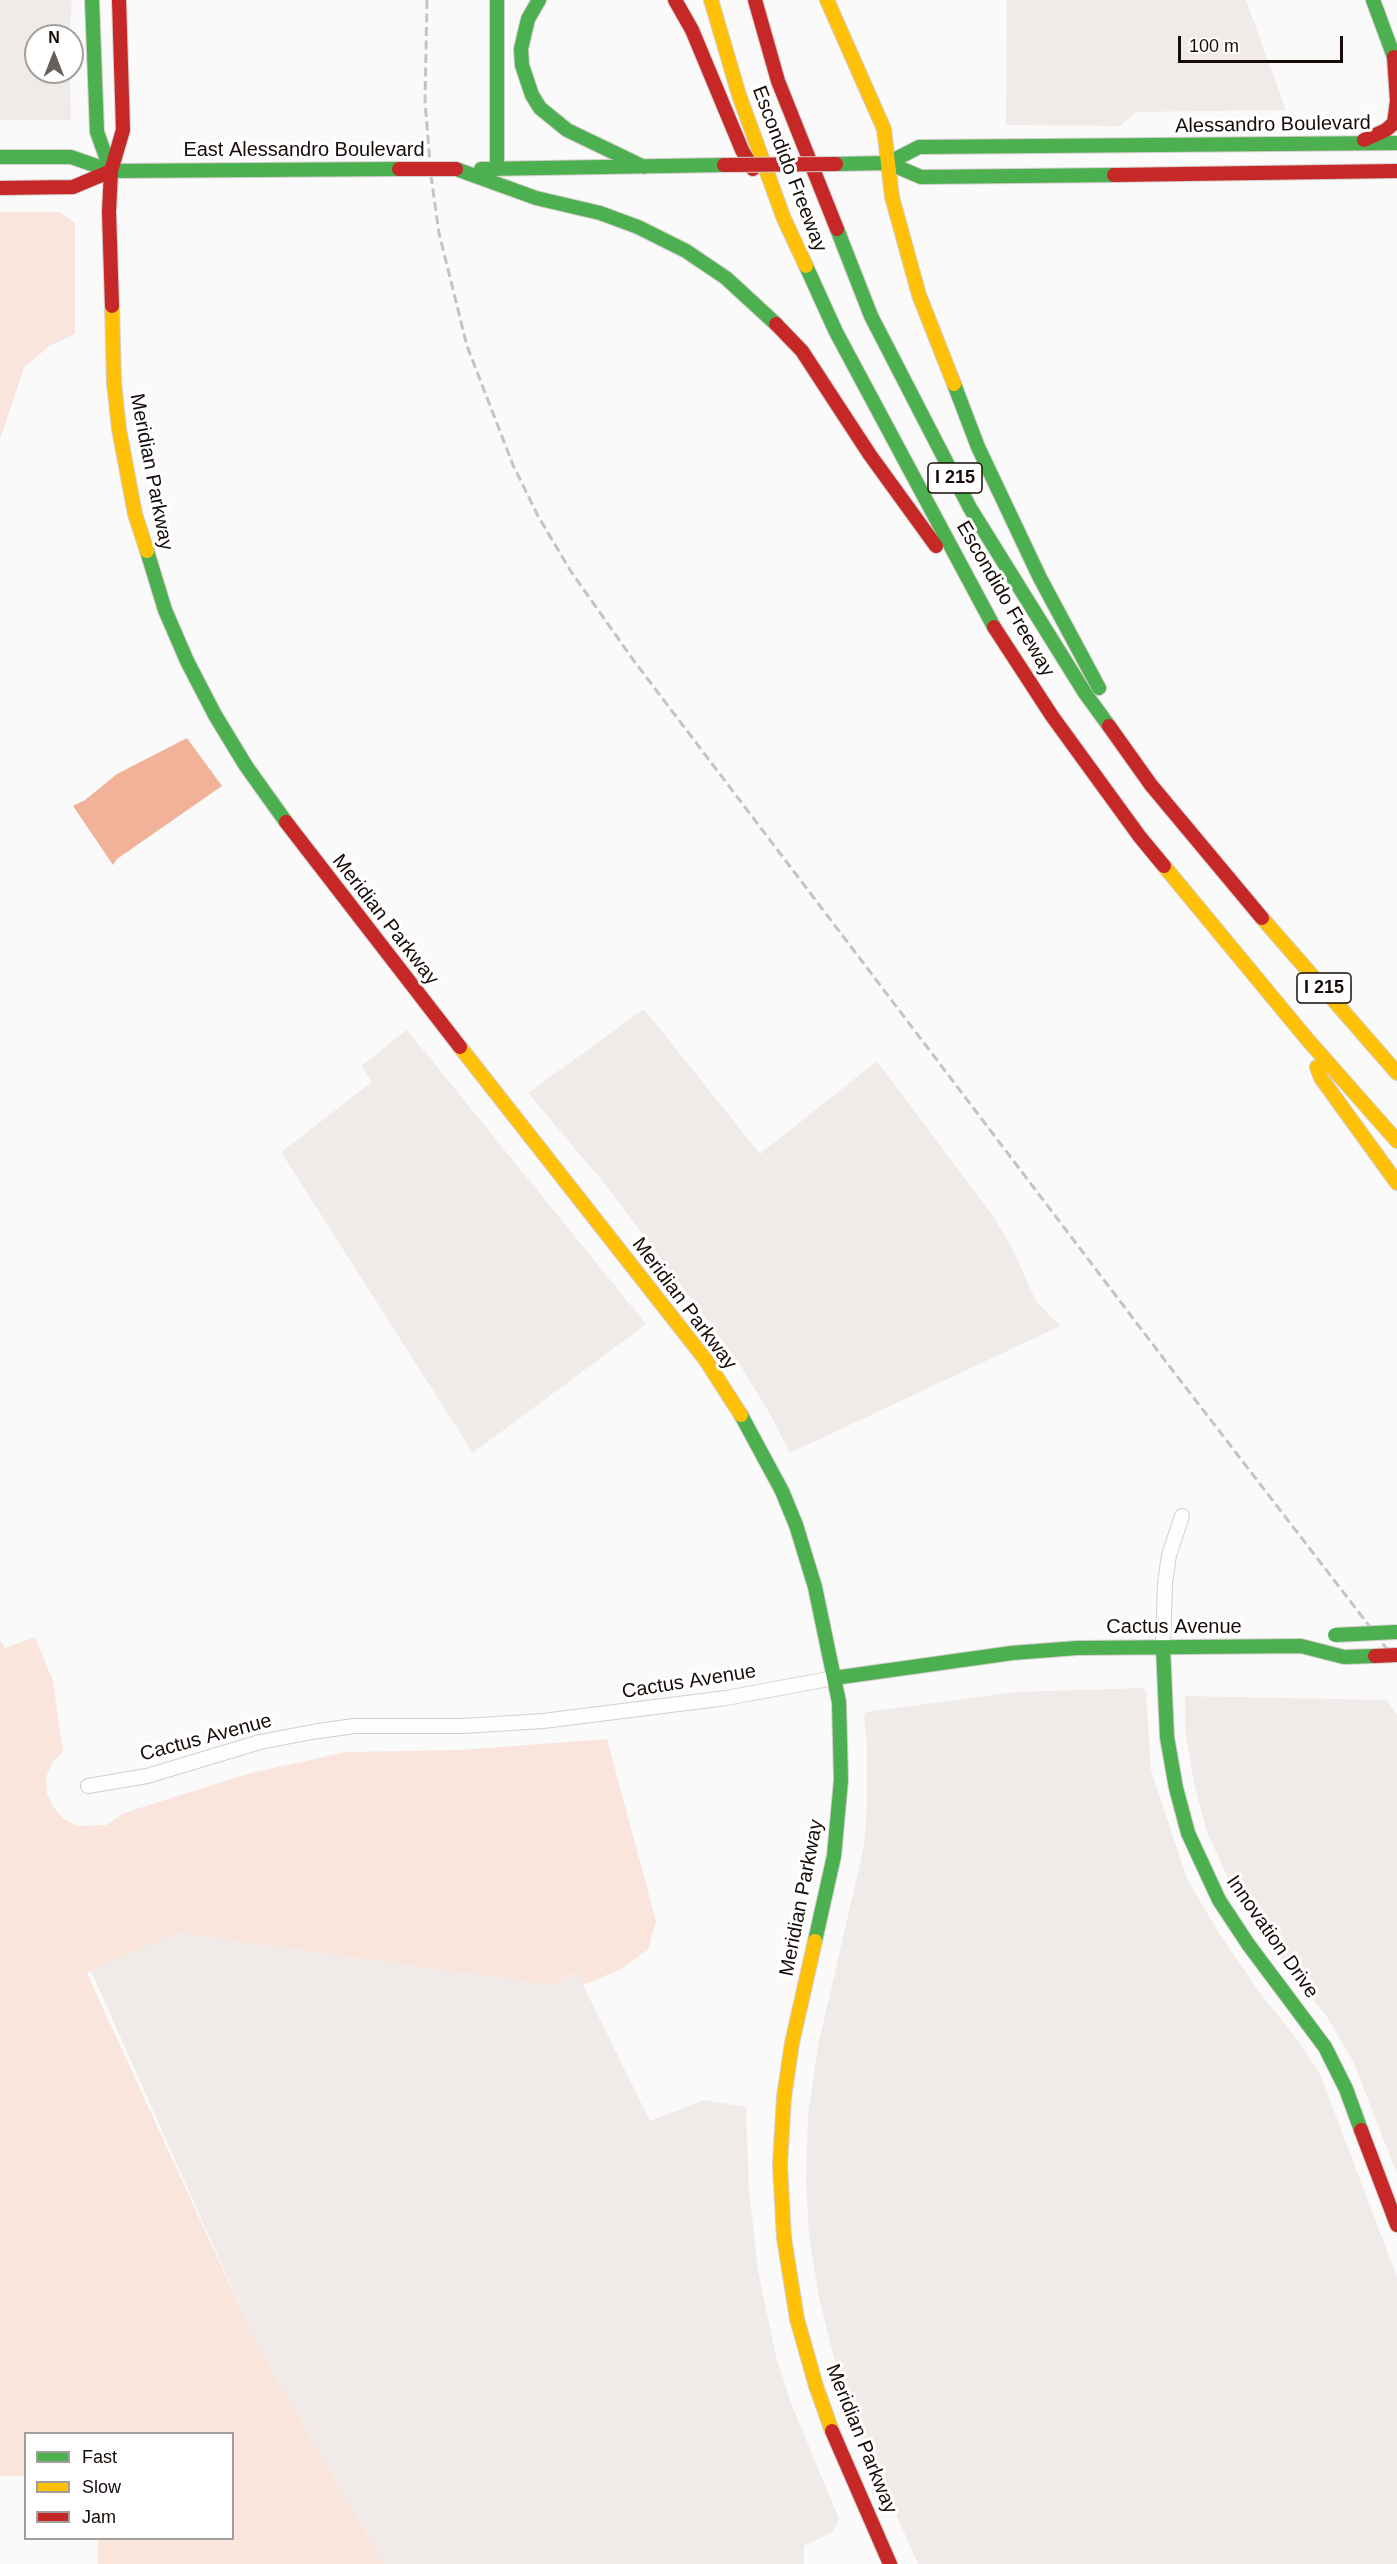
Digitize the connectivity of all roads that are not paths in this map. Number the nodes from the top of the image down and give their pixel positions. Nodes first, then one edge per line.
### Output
1 (92, 0) edge
2 (119, 0) edge
3 (497, 0) edge
4 (539, 0) edge
5 (675, 0) edge
6 (711, 0) edge
7 (755, 0) edge
8 (827, 0) edge
9 (1373, 0) edge
10 (1396, 61) edge
11 (1357, 143) junction
12 (1397, 143) edge
13 (0, 157) edge
14 (888, 164) junction
15 (644, 167) junction
16 (456, 169) junction
17 (497, 169) junction
18 (111, 171) junction
19 (1397, 171) edge
20 (0, 188) edge
21 (784, 219) junction
22 (992, 623) junction
23 (1250, 904) junction
24 (1307, 1039) junction
25 (1397, 1073) edge
26 (1397, 1141) edge
27 (1397, 1183) edge
28 (1182, 1516) dead end
29 (1397, 1632) edge
30 (1301, 1646) junction
31 (1163, 1647) junction
32 (1397, 1655) edge
33 (834, 1678) junction
34 (88, 1786) dead end
35 (1397, 2225) edge
36 (890, 2564) edge

1 - 18 main road
2 - 18 main road
3 - 17 main road
4 - 15 main road
5 - 21 main road
6 - 21 main road, Escondido Freeway / I 215
7 - 23 main road, Escondido Freeway / I 215
8 - 14 main road
9 - 10 main road
10 - 11 main road
11 - 12 main road, Alessandro Boulevard
11 - 14 main road, Alessandro Boulevard
13 - 18 main road, East Alessandro Boulevard
14 - 15 main road, bridge
14 - 19 main road
14 - 23 main road
15 - 17 main road
16 - 17 main road, East Alessandro Boulevard
16 - 18 main road, East Alessandro Boulevard, bridge
16 - 22 main road
18 - 20 main road, East Alessandro Boulevard
18 - 33 main road, Meridian Parkway
21 - 22 main road, Escondido Freeway / I 215
22 - 24 main road, Escondido Freeway / I 215
23 - 25 main road, Escondido Freeway / I 215
24 - 26 main road, Escondido Freeway / I 215
24 - 27 main road
28 - 31 street, Innovation Drive
29 - 30 main road, Cactus Avenue, bridge
30 - 31 main road, Cactus Avenue
30 - 32 main road, Cactus Avenue, bridge
31 - 33 main road, Cactus Avenue
31 - 35 main road, Innovation Drive
33 - 34 street, Cactus Avenue
33 - 36 main road, Meridian Parkway

